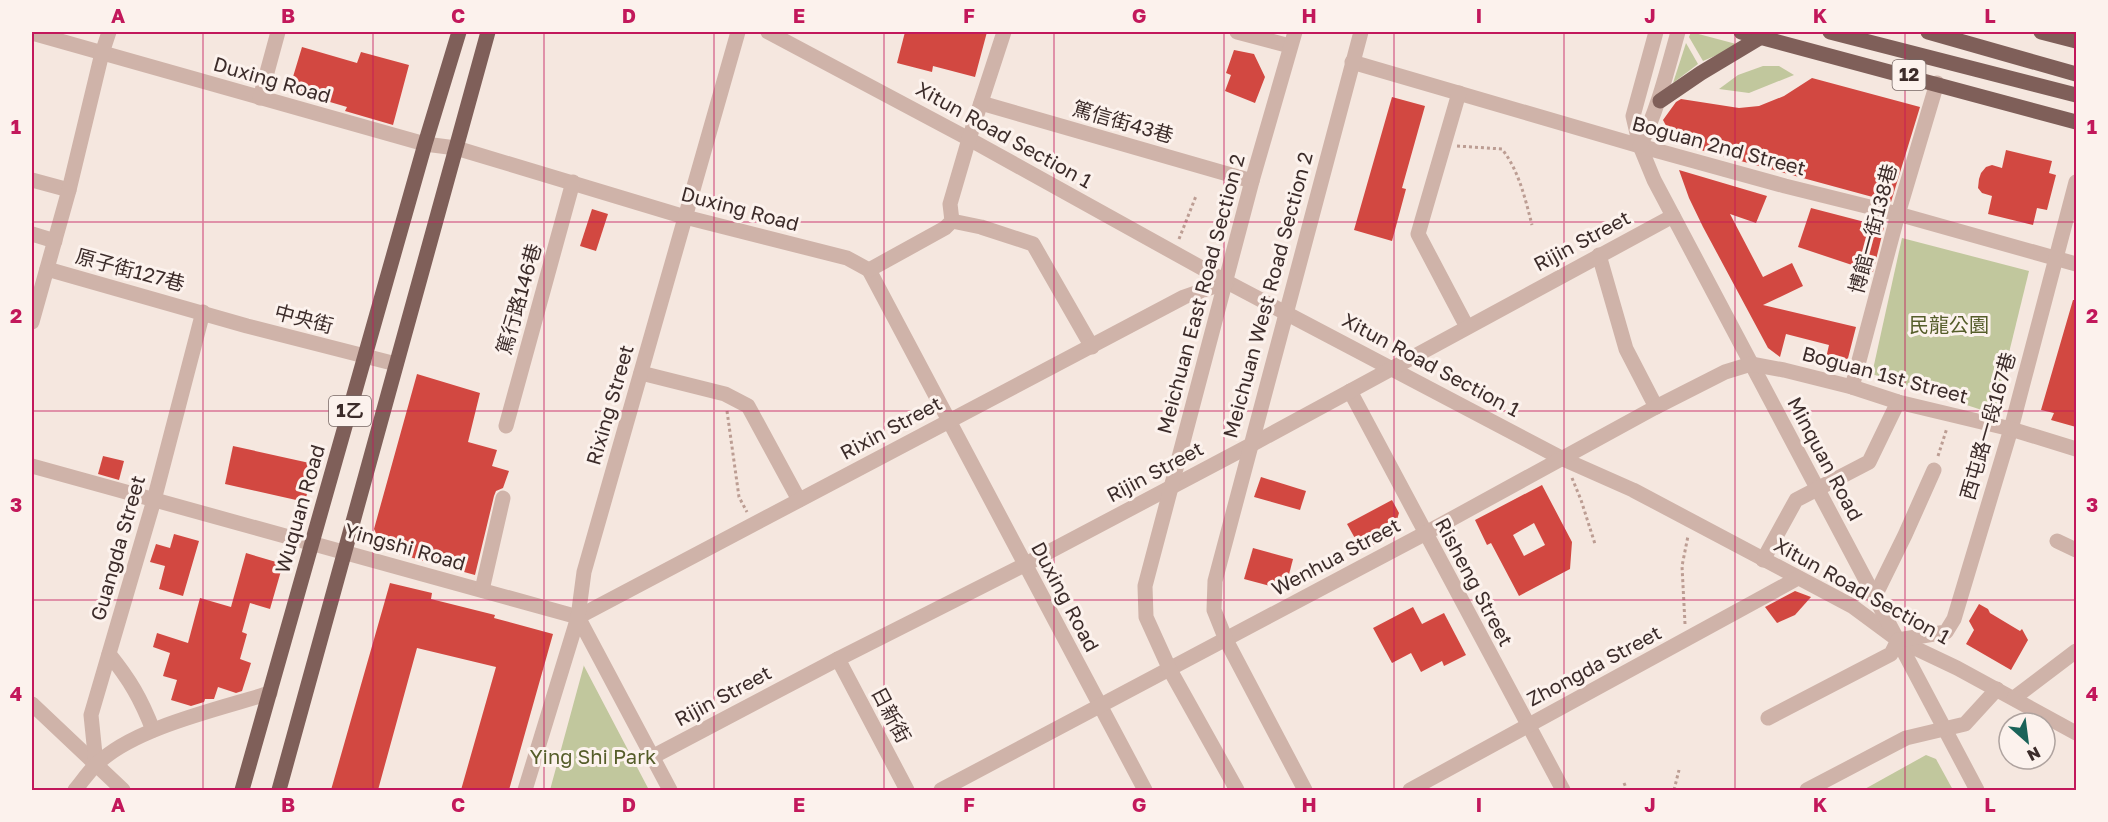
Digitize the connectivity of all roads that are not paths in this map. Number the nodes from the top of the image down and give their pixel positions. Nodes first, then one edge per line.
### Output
1 (109, 32) edge
2 (278, 32) edge
3 (459, 32) edge
4 (488, 32) edge
5 (738, 32) edge
6 (768, 32) edge
7 (1004, 32) edge
8 (1237, 32) edge
9 (1361, 32) edge
10 (1656, 32) edge
11 (1678, 32) edge
12 (1741, 32) edge
13 (1830, 32) edge
14 (1928, 32) edge
15 (2041, 32) edge
16 (32, 33) edge
17 (1761, 37) junction
18 (1293, 39) edge
19 (2076, 40) edge
20 (102, 53) junction
21 (1352, 62) junction
22 (2076, 74) edge
23 (1936, 83) junction
24 (1459, 93) junction
25 (2076, 95) edge
26 (260, 98) junction
27 (1660, 100) junction
28 (981, 103) junction
29 (2076, 122) edge
30 (969, 139) junction
31 (425, 144) junction
32 (1640, 146) junction
33 (456, 148) junction
34 (32, 180) edge
35 (1252, 181) junction
36 (573, 182) junction
37 (2076, 182) edge
38 (69, 190) junction
39 (1898, 214) junction
40 (1673, 216) junction
41 (685, 217) junction
42 (952, 221) junction
43 (32, 234) edge
44 (55, 241) junction
45 (1599, 255) junction
46 (2055, 258) junction
47 (2076, 264) edge
48 (47, 269) junction
49 (869, 270) junction
50 (1227, 282) junction
51 (202, 312) junction
52 (1287, 313) junction
53 (32, 320) edge
54 (1467, 327) junction
55 (1092, 347) junction
56 (365, 357) junction
57 (396, 364) junction
58 (1751, 364) junction
59 (1392, 368) junction
60 (641, 373) junction
61 (1852, 387) junction
62 (1350, 391) junction
63 (1898, 402) junction
64 (1656, 407) junction
65 (949, 422) junction
66 (506, 426) dead end
67 (2011, 429) junction
68 (1249, 446) junction
69 (2076, 449) edge
70 (1563, 459) junction
71 (32, 466) edge
72 (1934, 470) road end
73 (1170, 488) junction
74 (1817, 488) junction
75 (503, 498) dead end
76 (154, 500) junction
77 (799, 500) junction
78 (1424, 534) junction
79 (2057, 541) dead end
80 (312, 543) junction
81 (2076, 550) edge
82 (344, 552) junction
83 (1763, 560) junction
84 (1024, 566) junction
85 (1798, 578) junction
86 (482, 590) junction
87 (1874, 598) junction
88 (578, 617) junction
89 (1226, 640) junction
90 (1898, 640) junction
91 (2076, 651) edge
92 (109, 654) junction
93 (838, 659) junction
94 (1170, 670) junction
95 (1997, 689) junction
96 (270, 693) junction
97 (2014, 698) junction
98 (32, 704) edge
99 (1100, 706) junction
100 (1768, 718) dead end
101 (1527, 726) junction
102 (1945, 727) junction
103 (153, 730) junction
104 (2076, 733) edge
105 (652, 757) junction
106 (96, 764) junction
107 (75, 790) edge
108 (123, 790) edge
109 (242, 790) edge
110 (279, 790) edge
111 (525, 790) edge
112 (670, 790) edge
113 (907, 790) edge
114 (941, 790) edge
115 (1145, 790) edge
116 (1237, 790) edge
117 (1305, 790) edge
118 (1410, 790) edge
119 (1563, 790) edge
120 (1807, 790) edge
121 (1977, 790) edge

1 - 20 street
2 - 26 street
3 - 31 main road, Wuquan Road / 1乙
4 - 33 main road, 1乙
5 - 41 street, Rixing Street
6 - 30 street, Xitun Road Section 1
7 - 28 street
8 - 18 street
9 - 21 street, Meichuan West Road Section 2
10 - 32 street, Minquan Road
11 - 27 street
12 - 17 main road, 12
13 - 25 main road, 12
14 - 22 main road, 12
15 - 19 main road
16 - 20 street, Duxing Road
17 - 23 main road, 12
17 - 27 main road
18 - 35 street, Meichuan East Road Section 2
20 - 26 street, Duxing Road
20 - 38 street
21 - 24 street, Boguan 2nd Street
21 - 52 street, Meichuan West Road Section 2
23 - 29 main road, 12
23 - 39 street, 博館一街138巷
24 - 32 street, Boguan 2nd Street
24 - 54 street
26 - 31 street, Duxing Road
27 - 32 street
28 - 30 street
28 - 35 street, 篤信街43巷
30 - 42 street
30 - 50 street, Xitun Road Section 1
31 - 33 street, Duxing Road
31 - 56 main road, Wuquan Road / 1乙
32 - 39 street, Boguan 2nd Street
32 - 40 street, Minquan Road
33 - 36 street, Duxing Road
33 - 57 main road, 1乙
34 - 38 street
35 - 50 street, Meichuan East Road Section 2
36 - 41 street, Duxing Road
36 - 66 street, 篤行路146巷
37 - 46 street, 西屯路一段167巷
38 - 44 street
39 - 46 street, Boguan 2nd Street
39 - 61 street, 博館一街138巷
40 - 45 street, Rijin Street
40 - 58 street, Minquan Road
41 - 49 street, Duxing Road
41 - 60 street, Rixing Street
42 - 49 street
42 - 55 street
43 - 44 street
44 - 48 street
45 - 54 street, Rijin Street
45 - 64 street
46 - 47 street, Boguan 2nd Street
46 - 67 street, 西屯路一段167巷
48 - 51 street, 原子街127巷
48 - 53 street
49 - 65 street, Duxing Road
50 - 52 street, Xitun Road Section 1
50 - 55 street, Rixin Street
50 - 73 street, Meichuan East Road Section 2
51 - 56 street, 中央街
51 - 76 street, Guangda Street
52 - 59 street, Xitun Road Section 1
52 - 68 street, Meichuan West Road Section 2
54 - 59 street, Rijin Street
55 - 65 street, Rixin Street
56 - 57 street, 中央街
56 - 80 main road, Wuquan Road / 1乙
57 - 82 main road, 1乙
58 - 61 street, Boguan 1st Street
58 - 64 street, Wenhua Street
58 - 74 street, Minquan Road
59 - 62 street, Rijin Street
59 - 70 street, Xitun Road Section 1
60 - 77 street
60 - 88 street, Rixing Street
61 - 63 street, Boguan 1st Street
62 - 68 street, Rijin Street
62 - 78 street, Risheng Street
63 - 67 street, Boguan 1st Street
63 - 74 street
64 - 70 street, Wenhua Street
65 - 77 street, Rixin Street
65 - 84 street, Duxing Road
67 - 69 street, Boguan 1st Street
67 - 90 street, 西屯路一段167巷
68 - 73 street, Rijin Street
68 - 89 street, Meichuan West Road Section 2
70 - 78 street, Wenhua Street
70 - 83 street, Xitun Road Section 1
71 - 76 street, Yingshi Road
72 - 87 street
73 - 84 street, Rijin Street
73 - 94 street, Meichuan East Road Section 2
74 - 83 street
74 - 87 street, Minquan Road
75 - 86 street
76 - 80 street, Yingshi Road
76 - 92 street, Guangda Street
77 - 88 street, Rixin Street
78 - 89 street, Wenhua Street
78 - 101 street, Risheng Street
79 - 81 street
80 - 82 street, Yingshi Road
80 - 96 main road, Wuquan Road / 1乙
82 - 86 street, Yingshi Road
82 - 110 main road, 1乙
83 - 85 street, Xitun Road Section 1
84 - 93 street, Rijin Street
84 - 99 street, Duxing Road
85 - 90 street, Xitun Road Section 1
85 - 101 street, Zhongda Street
86 - 88 street, Yingshi Road
87 - 90 street, Minquan Road
88 - 105 street
88 - 111 street, Rixing Street
89 - 94 street, Wenhua Street
89 - 117 street, Meichuan West Road Section 2
90 - 95 street, Xitun Road Section 1
90 - 100 street
90 - 102 street, Minquan Road
91 - 97 street
92 - 103 street
92 - 106 street, Guangda Street
93 - 105 street, Rijin Street
93 - 113 street, 日新街
94 - 99 street, Wenhua Street
94 - 116 street, Meichuan East Road Section 2
95 - 97 street, Xitun Road Section 1
95 - 102 street
96 - 103 street
96 - 109 main road, Wuquan Road / 1乙
97 - 104 street, Xitun Road Section 1
98 - 106 street
99 - 114 street, Wenhua Street
99 - 115 street, Duxing Road
101 - 118 street, Zhongda Street
101 - 119 street, Risheng Street
102 - 120 street
102 - 121 street, Minquan Road
103 - 106 street
105 - 112 street
106 - 107 street
106 - 108 street

